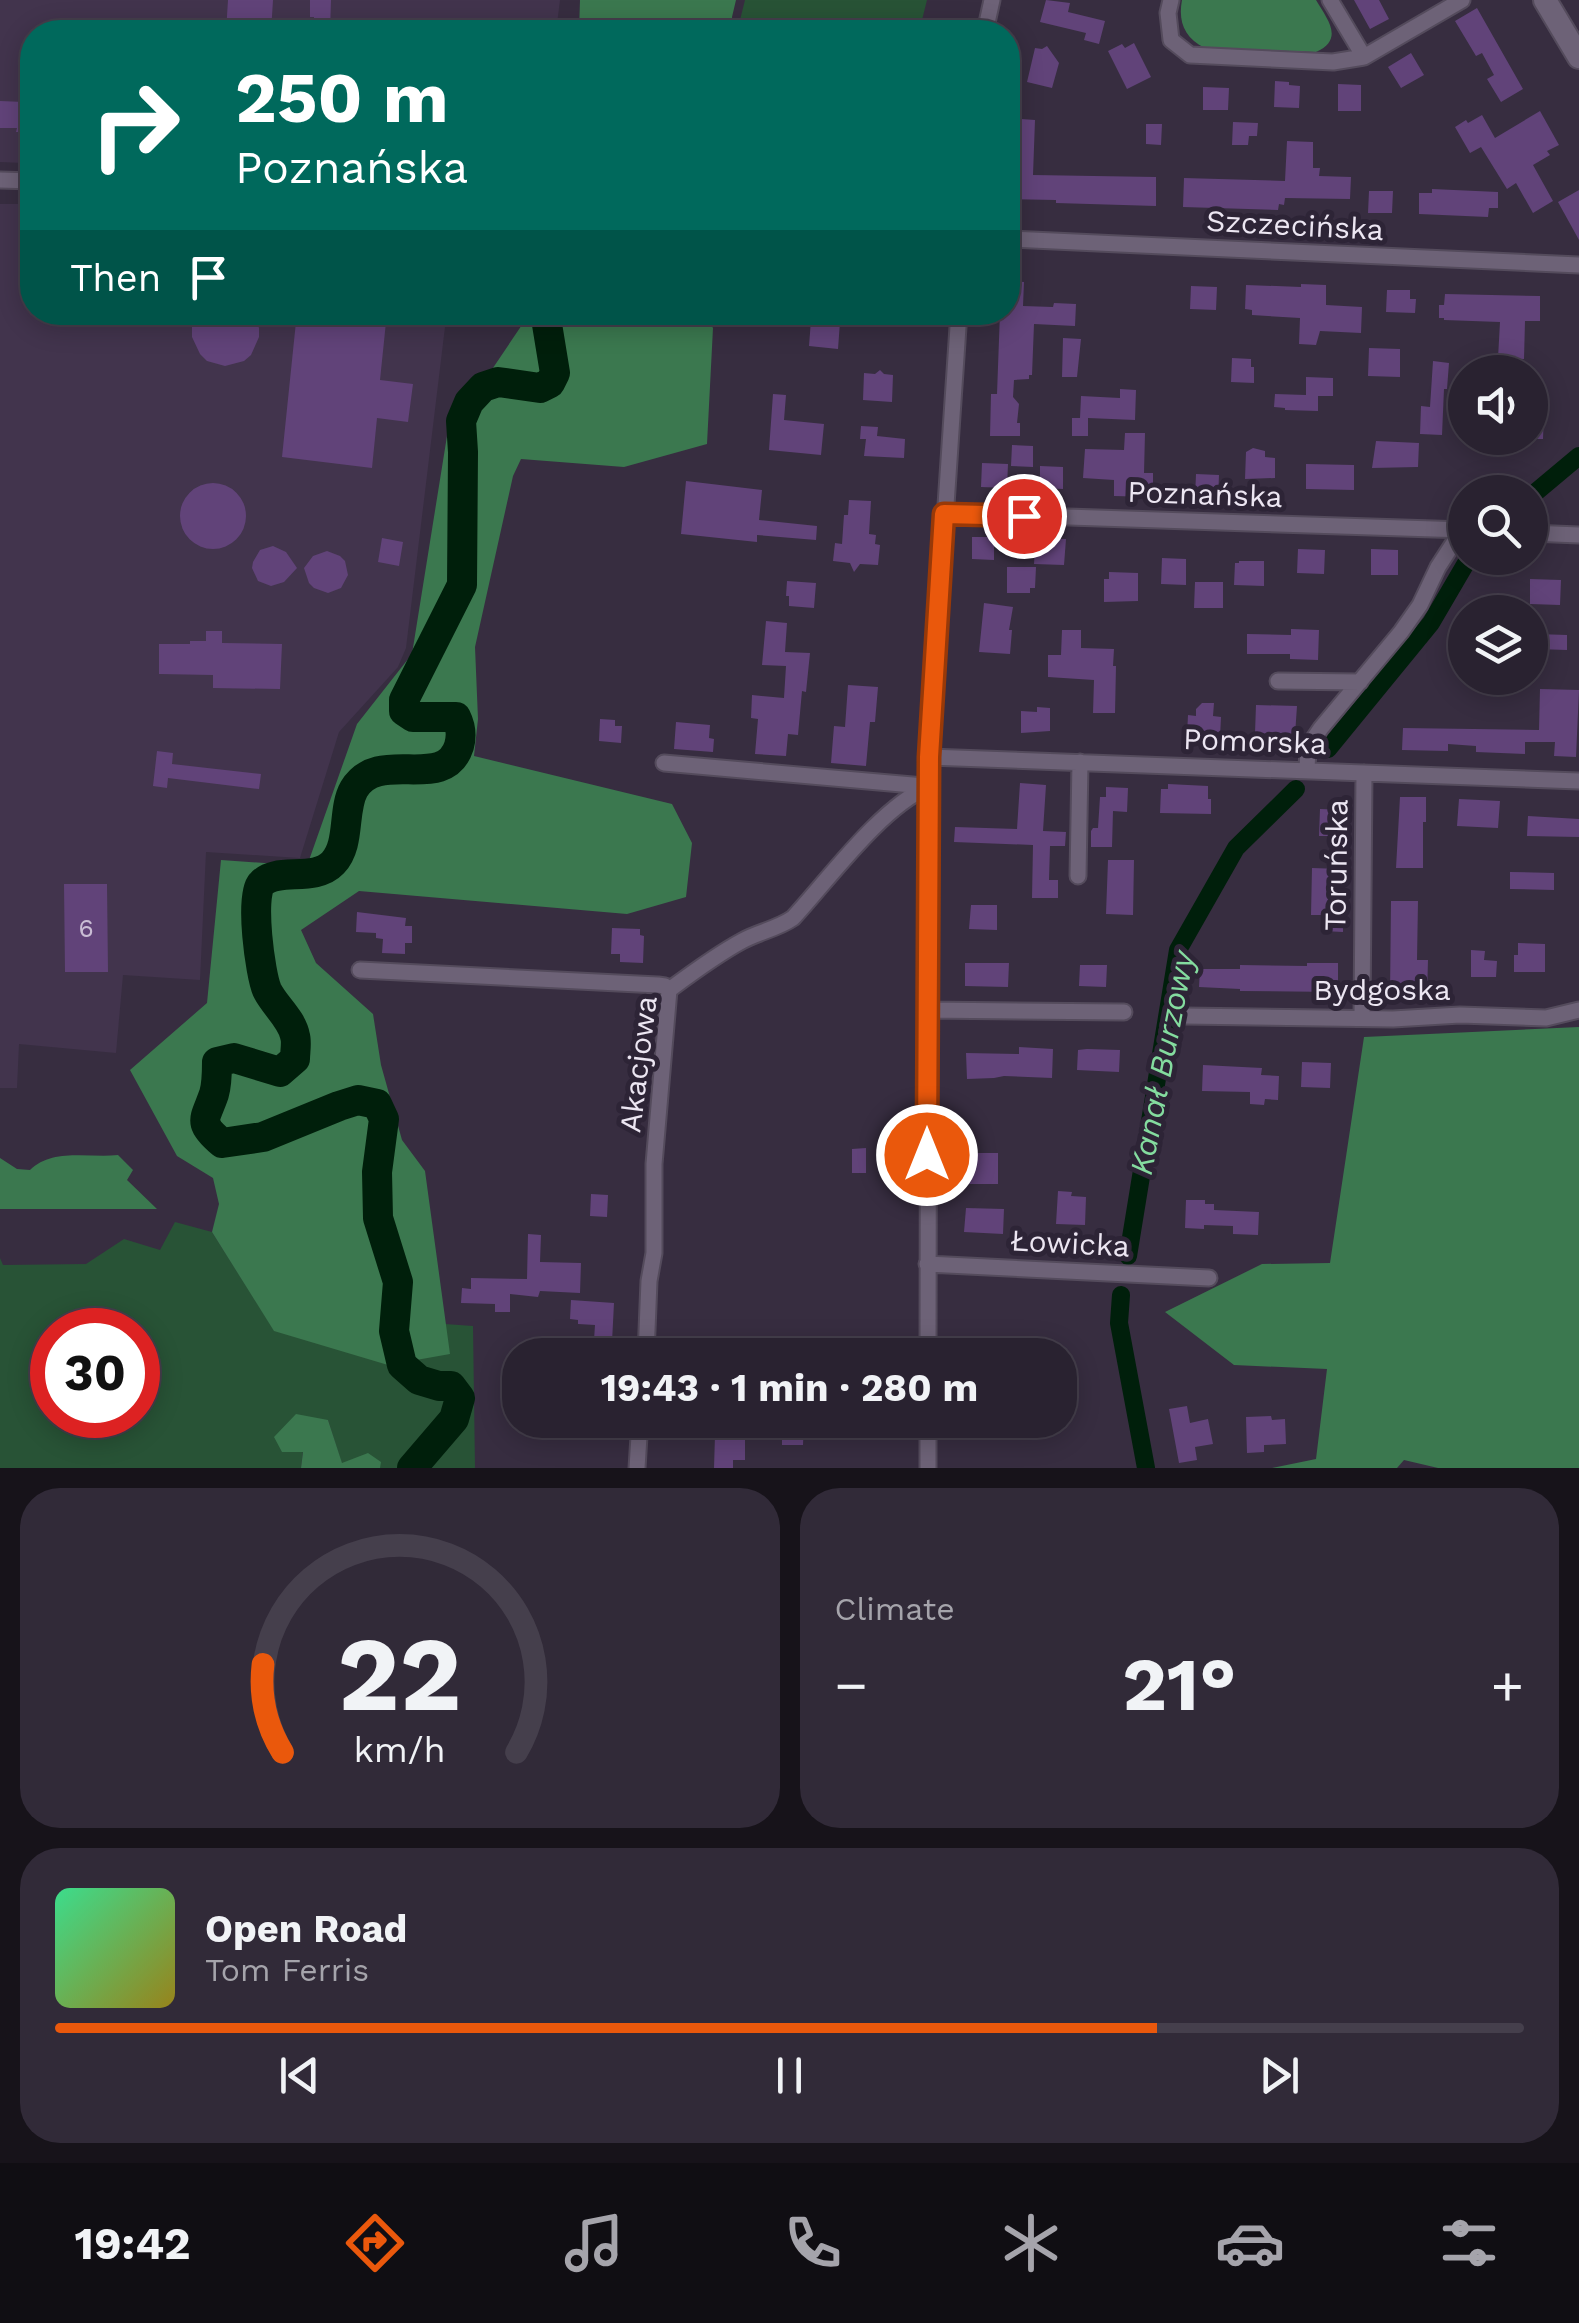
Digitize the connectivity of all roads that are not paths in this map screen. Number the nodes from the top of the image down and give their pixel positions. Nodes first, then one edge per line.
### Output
1 (1171, 0) edge
2 (1330, 0) edge
3 (1462, 0) edge
4 (1545, 0) edge
5 (1364, 57) junction
6 (1579, 57) edge
7 (1020, 240) edge
8 (1579, 265) edge
9 (958, 325) edge
10 (944, 514) junction
11 (1448, 530) edge
12 (1548, 534) edge
13 (1579, 536) edge
14 (1448, 552) edge
15 (1278, 682) dead end
16 (1360, 682) junction
17 (929, 757) junction
18 (1080, 762) junction
19 (664, 763) dead end
20 (1307, 770) junction
21 (1364, 773) junction
22 (1579, 781) edge
23 (928, 787) junction
24 (1078, 876) dead end
25 (360, 970) dead end
26 (669, 990) junction
27 (927, 1010) junction
28 (1579, 1010) edge
29 (1124, 1012) dead end
30 (1184, 1016) dead end
31 (1362, 1017) junction
32 (928, 1264) junction
33 (1209, 1278) dead end
34 (647, 1338) edge
35 (928, 1338) edge
36 (638, 1438) edge
37 (928, 1438) edge
38 (636, 1468) edge
39 (928, 1468) edge

1 - 5 street
2 - 5 street
3 - 5 street
4 - 6 street
7 - 8 street, Szczecińska
9 - 10 street
10 - 11 street, Poznańska
10 - 17 street
12 - 13 street
14 - 16 street
15 - 16 street
16 - 20 street
17 - 18 street, Pomorska
17 - 23 street
18 - 20 street, Pomorska
18 - 24 street
19 - 23 street
20 - 21 street, Pomorska
21 - 22 street, Pomorska
21 - 31 street, Toruńska
23 - 26 street, Akacjowa
23 - 27 street
25 - 26 street
26 - 34 street, Akacjowa
27 - 29 street
27 - 32 street
28 - 31 street, Bydgoska
30 - 31 street, Bydgoska
32 - 33 street, Łowicka
32 - 35 street
36 - 38 street
37 - 39 street

